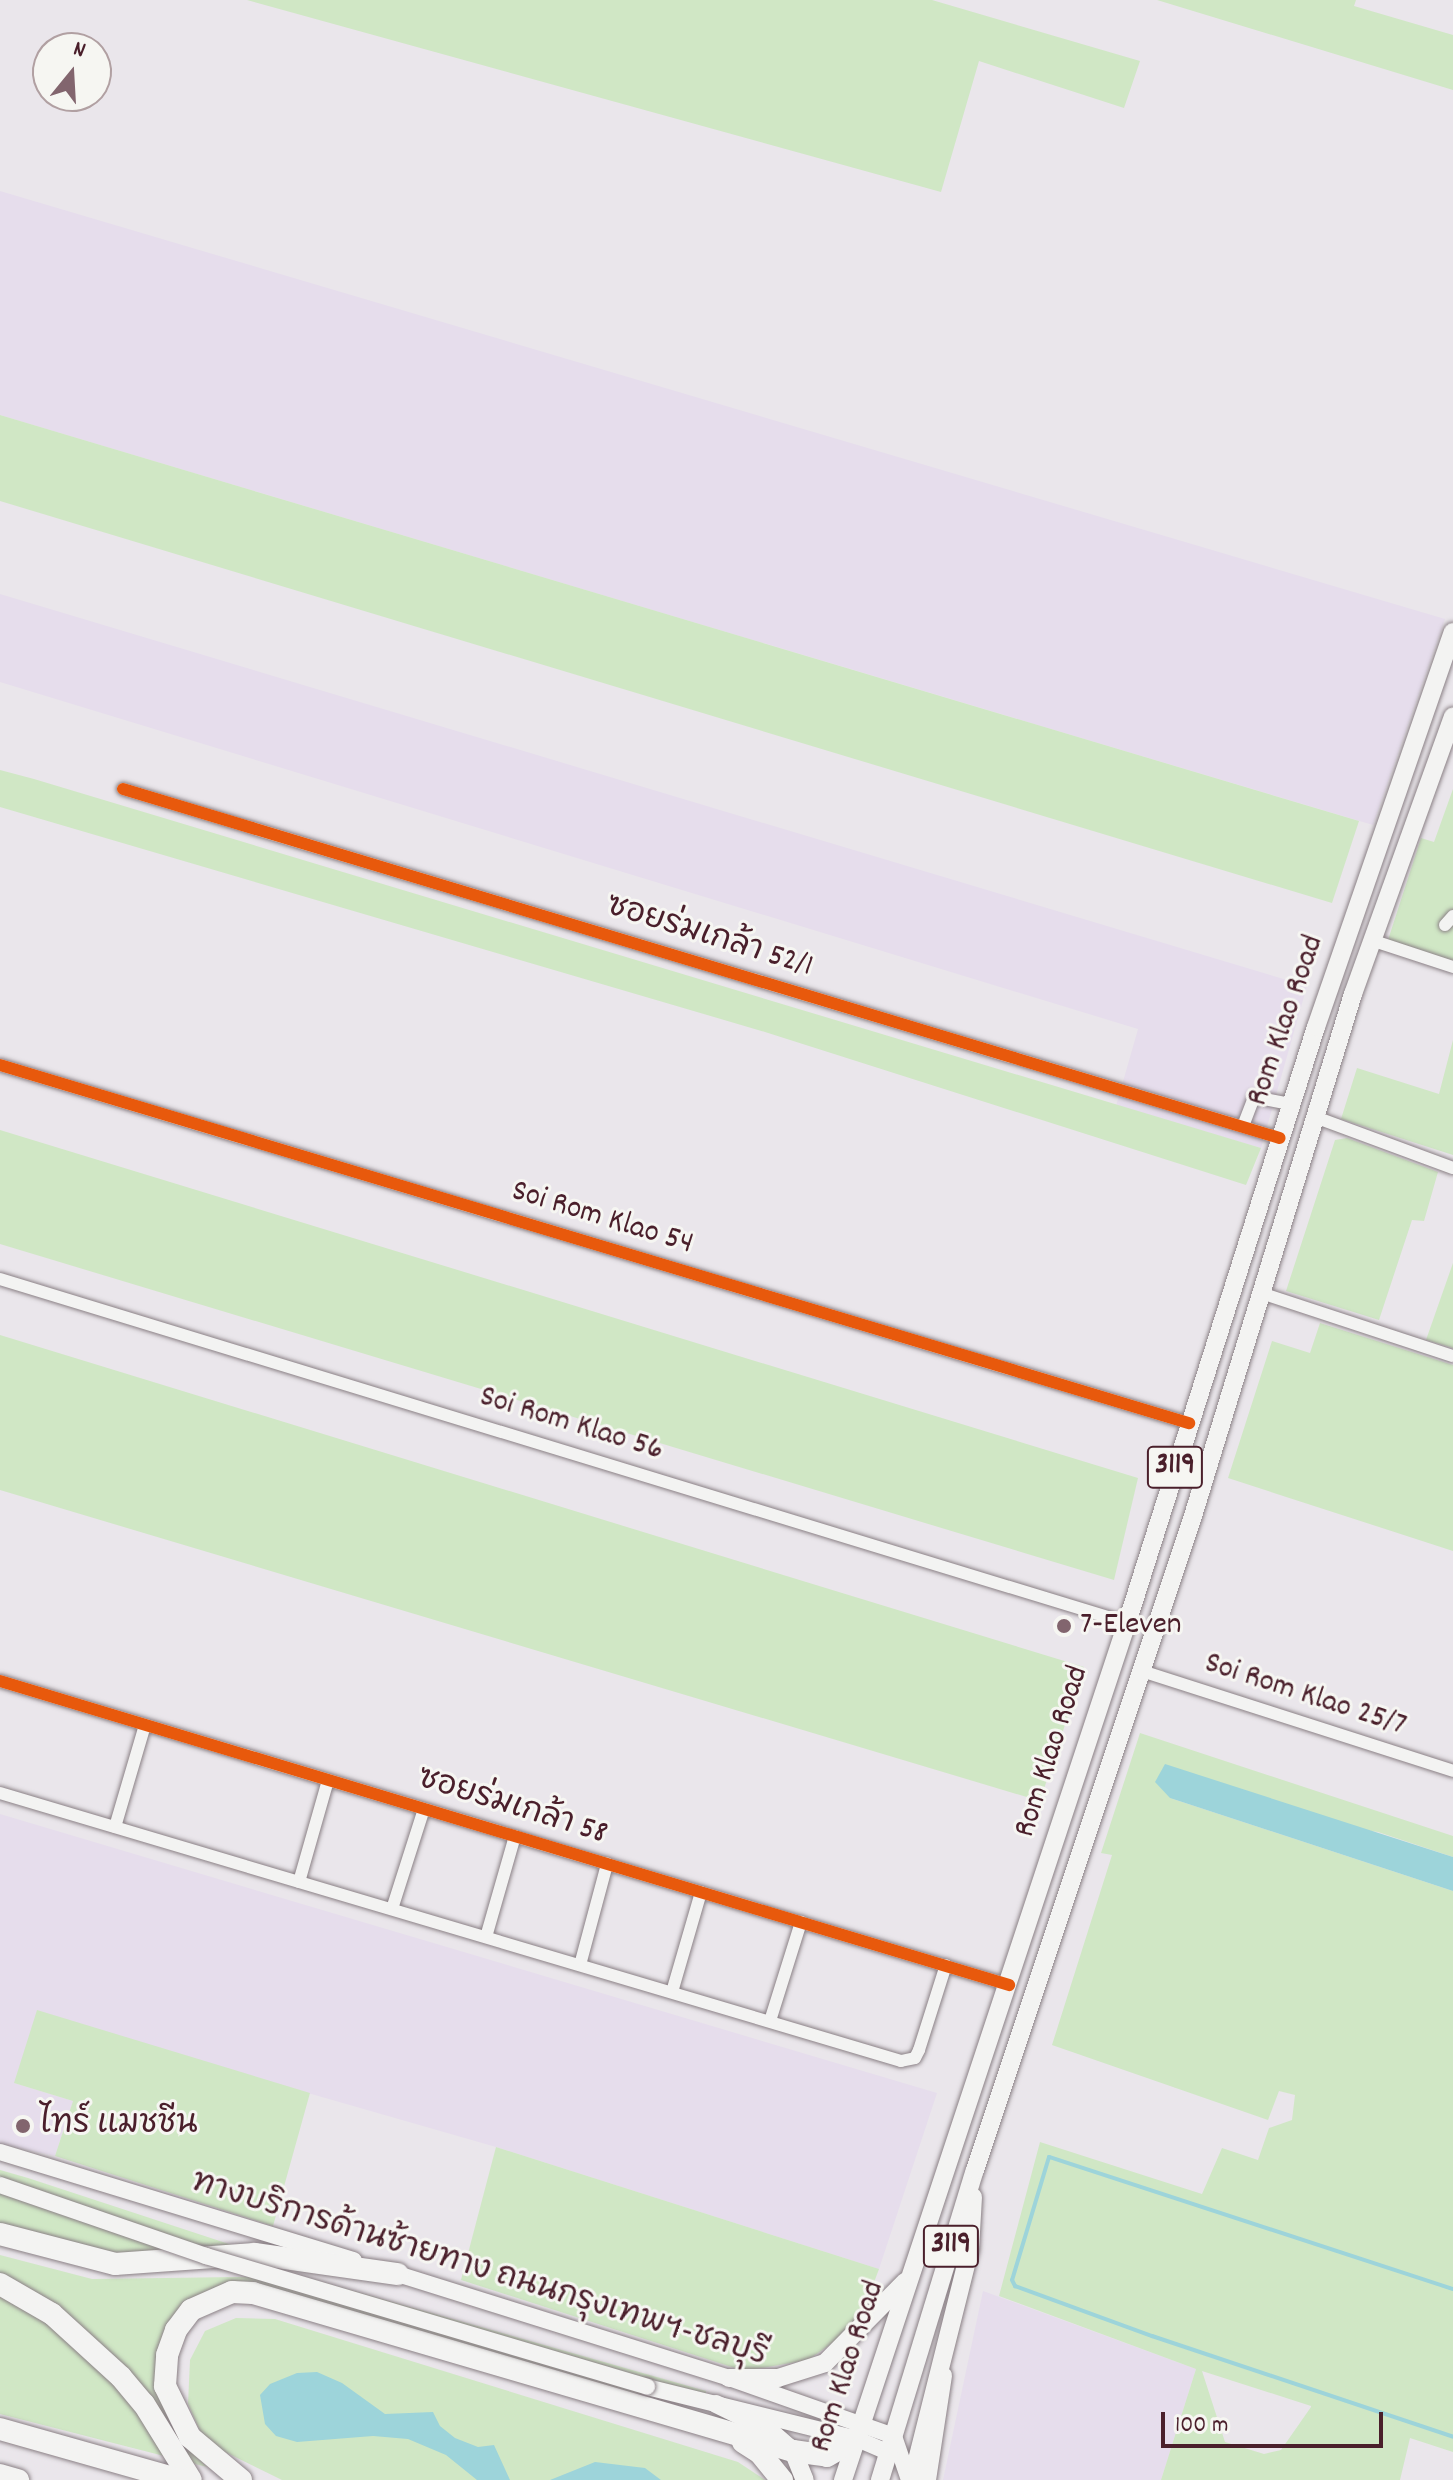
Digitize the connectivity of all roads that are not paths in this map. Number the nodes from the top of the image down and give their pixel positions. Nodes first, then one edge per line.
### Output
1 (1453, 632) edge
2 (1452, 719) edge
3 (123, 789) dead end
4 (1371, 940) junction
5 (1453, 967) edge
6 (0, 1065) edge
7 (1291, 1104) junction
8 (1315, 1117) junction
9 (1243, 1126) junction
10 (1280, 1138) junction
11 (1453, 1168) edge
12 (0, 1279) edge
13 (1261, 1293) junction
14 (1453, 1356) edge
15 (1189, 1423) junction
16 (1127, 1623) junction
17 (1142, 1671) junction
18 (0, 1681) edge
19 (145, 1725) junction
20 (1453, 1771) edge
21 (328, 1780) junction
22 (0, 1793) edge
23 (424, 1809) junction
24 (115, 1827) junction
25 (515, 1836) junction
26 (607, 1864) junction
27 (299, 1882) junction
28 (701, 1892) junction
29 (392, 1909) junction
30 (801, 1922) junction
31 (486, 1937) junction
32 (580, 1965) junction
33 (946, 1965) junction
34 (1009, 1985) junction
35 (672, 1992) junction
36 (770, 2021) junction
37 (0, 2152) edge
38 (975, 2170) junction
39 (0, 2185) edge
40 (0, 2234) edge
41 (398, 2274) junction
42 (910, 2276) junction
43 (0, 2284) edge
44 (946, 2350) junction
45 (729, 2378) junction
46 (716, 2404) junction
47 (0, 2429) edge
48 (860, 2431) junction
49 (730, 2434) junction
50 (891, 2444) junction
51 (793, 2451) junction
52 (0, 2475) edge
53 (18, 2480) edge
54 (180, 2480) edge
55 (191, 2480) edge
56 (241, 2480) edge
57 (782, 2480) edge
58 (805, 2480) edge
59 (843, 2480) edge
60 (850, 2480) edge
61 (880, 2480) edge
62 (910, 2480) edge
63 (928, 2480) edge

1 - 7 main road, Rom Klao Road / 3119
2 - 4 main road, Rom Klao Road / 3119
3 - 9 street, ซอยร่มเกล้า 52/1
4 - 5 street
4 - 8 main road, Rom Klao Road / 3119
6 - 15 street, Soi Rom Klao 54
7 - 9 street
7 - 10 main road, Rom Klao Road / 3119
8 - 11 street
8 - 13 main road, Rom Klao Road / 3119
9 - 10 street, ซอยร่มเกล้า 52/1
10 - 15 main road, Rom Klao Road / 3119
12 - 16 street, Soi Rom Klao 56
13 - 14 street
13 - 17 main road, Rom Klao Road / 3119
15 - 16 main road, Rom Klao Road / 3119
16 - 34 main road, Rom Klao Road / 3119
17 - 20 street, Soi Rom Klao 25/7
17 - 38 main road, Rom Klao Road / 3119
18 - 19 street, ซอยร่มเกล้า 58
19 - 21 street, ซอยร่มเกล้า 58
19 - 24 street
21 - 23 street, ซอยร่มเกล้า 58
21 - 27 street
22 - 24 street
23 - 25 street, ซอยร่มเกล้า 58
23 - 29 street
24 - 27 street
25 - 26 street, ซอยร่มเกล้า 58
25 - 31 street
26 - 28 street, ซอยร่มเกล้า 58
26 - 32 street
27 - 29 street
28 - 30 street, ซอยร่มเกล้า 58
28 - 35 street
29 - 31 street
30 - 33 street, ซอยร่มเกล้า 58
30 - 36 street
31 - 32 street
32 - 35 street
33 - 34 street, ซอยร่มเกล้า 58
33 - 36 street
34 - 42 main road, Rom Klao Road / 3119
35 - 36 street
37 - 41 main road, ทางบริการด้านซ้ายทาง ถนนกรุงเทพฯ-ชลบุรี
38 - 44 main road
38 - 50 main road, Rom Klao Road / 3119
39 - 46 main road, ทางบริการด้านซ้ายทาง ถนนกรุงเทพฯ-ชลบุรี, bridge
40 - 41 highway
41 - 45 main road, ทางบริการด้านซ้ายทาง ถนนกรุงเทพฯ-ชลบุรี
42 - 45 main road
42 - 48 main road, Rom Klao Road / 3119
43 - 55 highway
44 - 62 main road
44 - 63 main road
45 - 48 main road, ทางบริการด้านซ้ายทาง ถนนกรุงเทพฯ-ชลบุรี
46 - 48 main road, ทางบริการด้านซ้ายทาง ถนนกรุงเทพฯ-ชลบุรี
46 - 51 main road
47 - 54 highway
48 - 50 main road, ทางบริการด้านซ้ายทาง ถนนกรุงเทพฯ-ชลบุรี
48 - 51 highway
48 - 59 main road, Rom Klao Road / 3119
48 - 60 street
49 - 51 highway
49 - 56 highway
49 - 57 highway
50 - 61 main road, Rom Klao Road / 3119
50 - 62 main road
51 - 58 main road
52 - 53 highway

